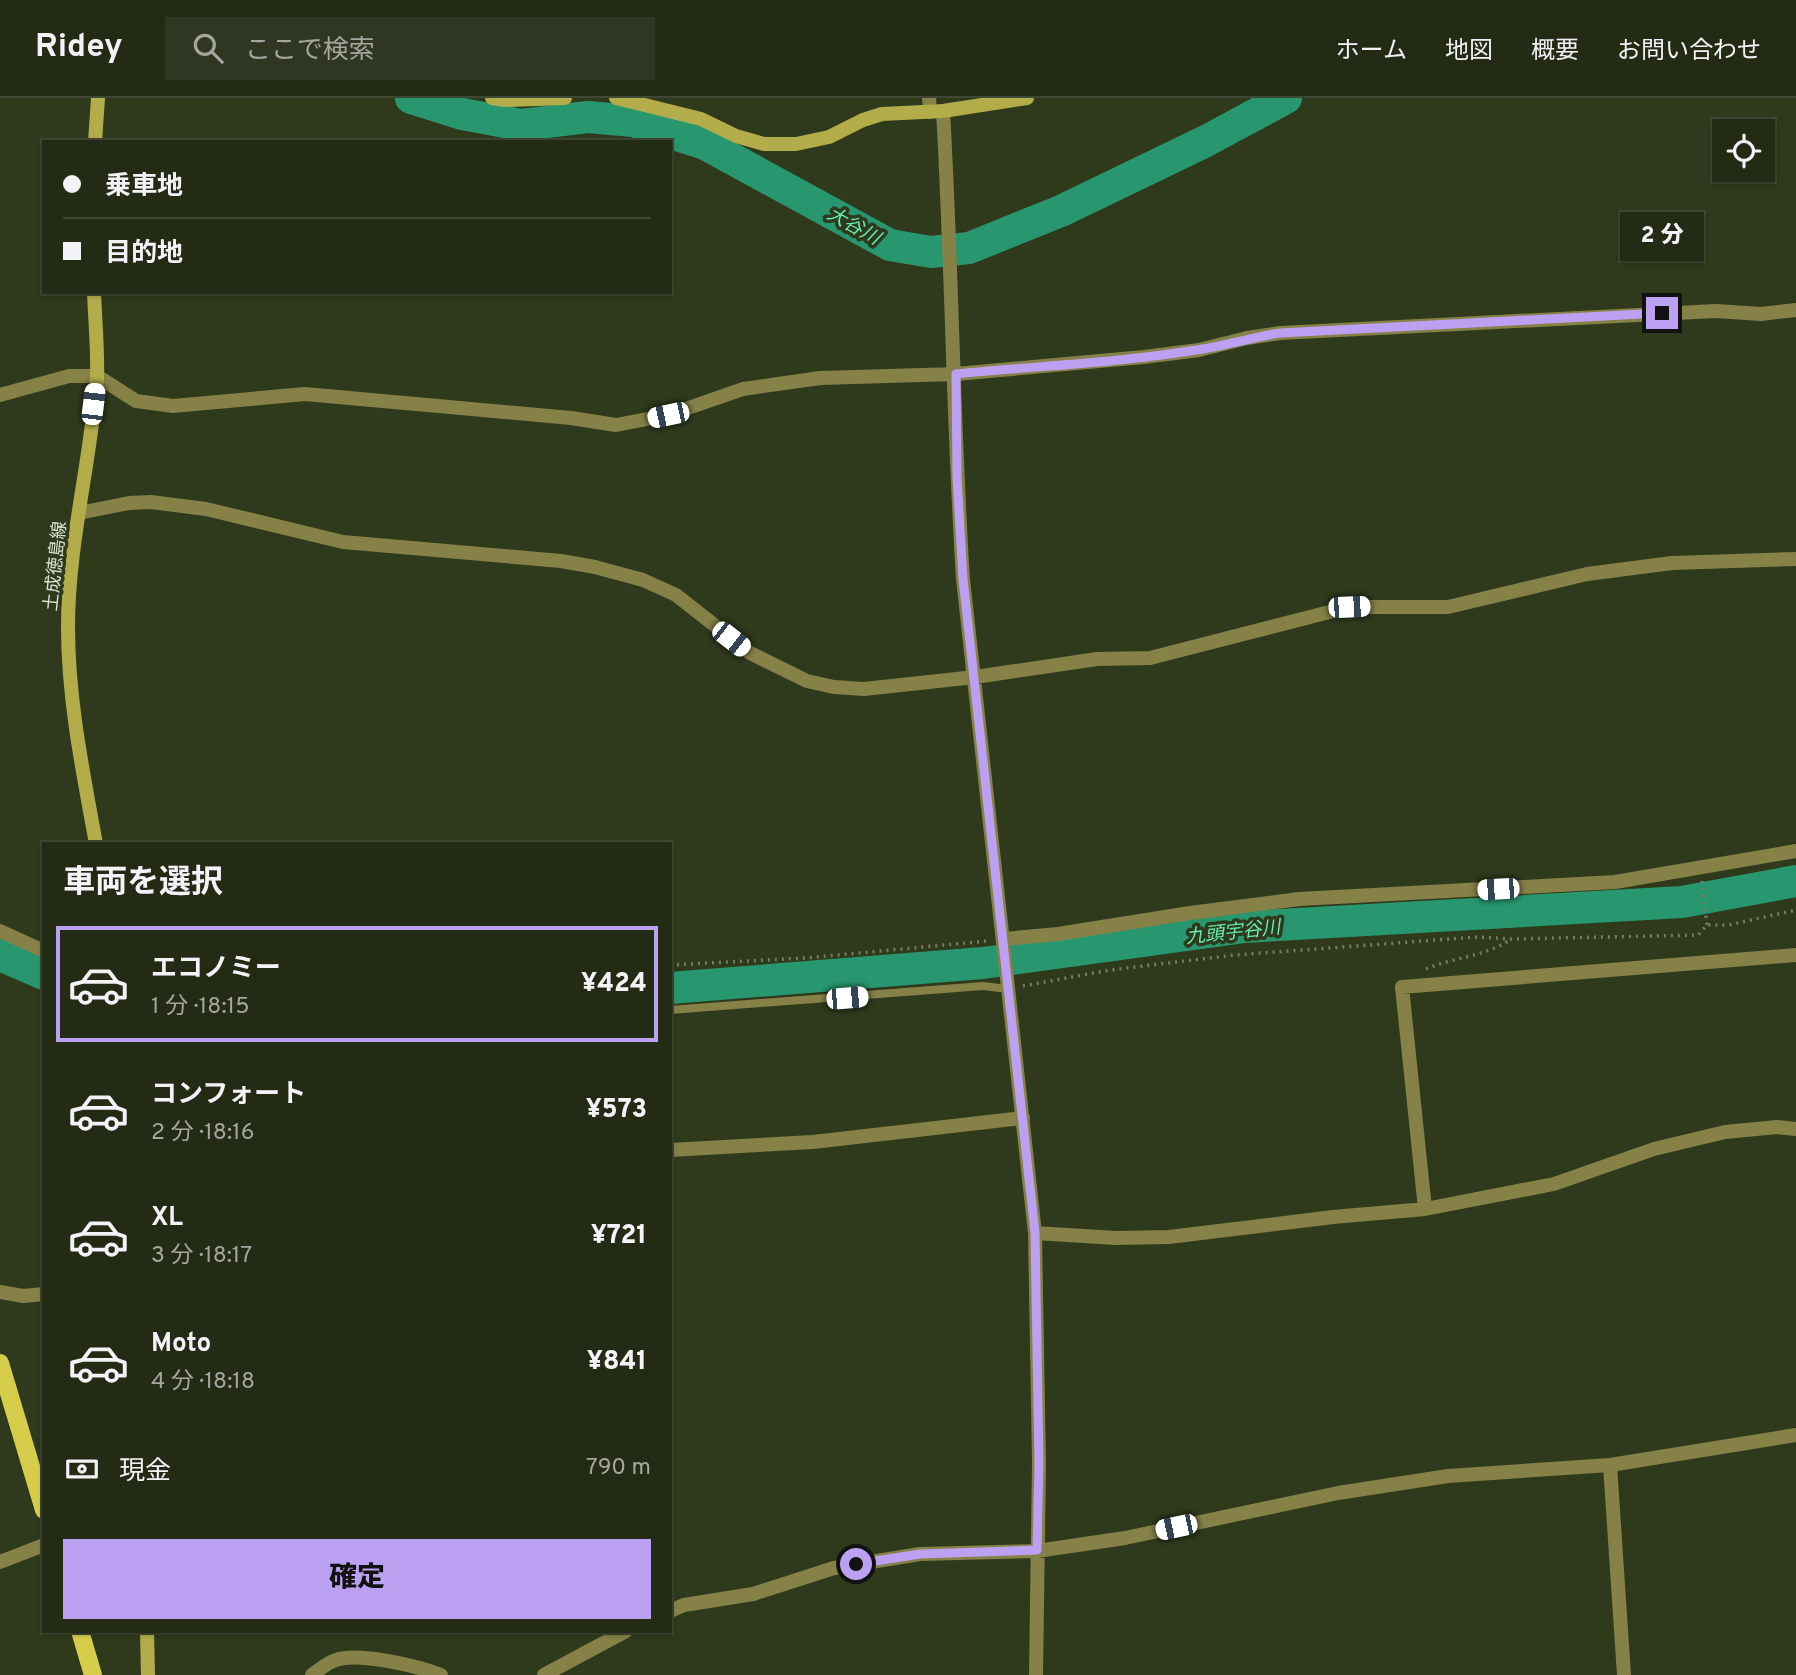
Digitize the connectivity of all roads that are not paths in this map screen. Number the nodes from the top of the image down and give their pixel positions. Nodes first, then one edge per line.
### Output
1 (98, 98) edge
2 (492, 98) edge
3 (565, 98) edge
4 (616, 98) edge
5 (1027, 98) edge
6 (934, 107) edge
7 (95, 140) edge
8 (94, 294) edge
9 (1796, 310) edge
10 (956, 374) junction
11 (97, 376) junction
12 (0, 395) edge
13 (79, 513) junction
14 (1796, 559) edge
15 (975, 677) junction
16 (96, 842) edge
17 (1796, 851) edge
18 (0, 931) edge
19 (1005, 942) junction
20 (42, 950) edge
21 (1796, 955) edge
22 (1008, 986) junction
23 (672, 1010) edge
24 (1023, 1118) junction
25 (1796, 1129) edge
26 (672, 1150) edge
27 (1426, 1209) junction
28 (1035, 1233) junction
29 (0, 1292) edge
30 (42, 1294) edge
31 (0, 1363) edge
32 (1796, 1435) edge
33 (1610, 1465) junction
34 (42, 1503) edge
35 (42, 1546) edge
36 (1037, 1550) junction
37 (0, 1562) edge
38 (672, 1610) edge
39 (81, 1633) edge
40 (146, 1633) edge
41 (622, 1633) edge
42 (93, 1675) edge
43 (148, 1675) edge
44 (312, 1675) edge
45 (441, 1675) edge
46 (544, 1675) edge
47 (1036, 1675) edge
48 (1624, 1675) edge

1 - 7 main road
2 - 3 main road
4 - 6 main road
5 - 6 main road
6 - 10 street
8 - 11 main road, 土成徳島線
9 - 10 street
10 - 11 street
10 - 15 street
11 - 12 street
11 - 13 main road, 土成徳島線
13 - 15 street
13 - 16 main road, 土成徳島線
14 - 15 street
15 - 19 street
17 - 19 street
18 - 20 street
19 - 22 street
21 - 27 street
22 - 23 lane
22 - 24 street
24 - 26 street
24 - 28 street
25 - 27 street
27 - 28 street
28 - 36 street
29 - 30 street
31 - 34 main road
32 - 33 street
33 - 36 street
33 - 48 street
35 - 37 street
36 - 38 street
36 - 47 street
39 - 42 main road
40 - 43 main road
41 - 46 street
44 - 45 street

